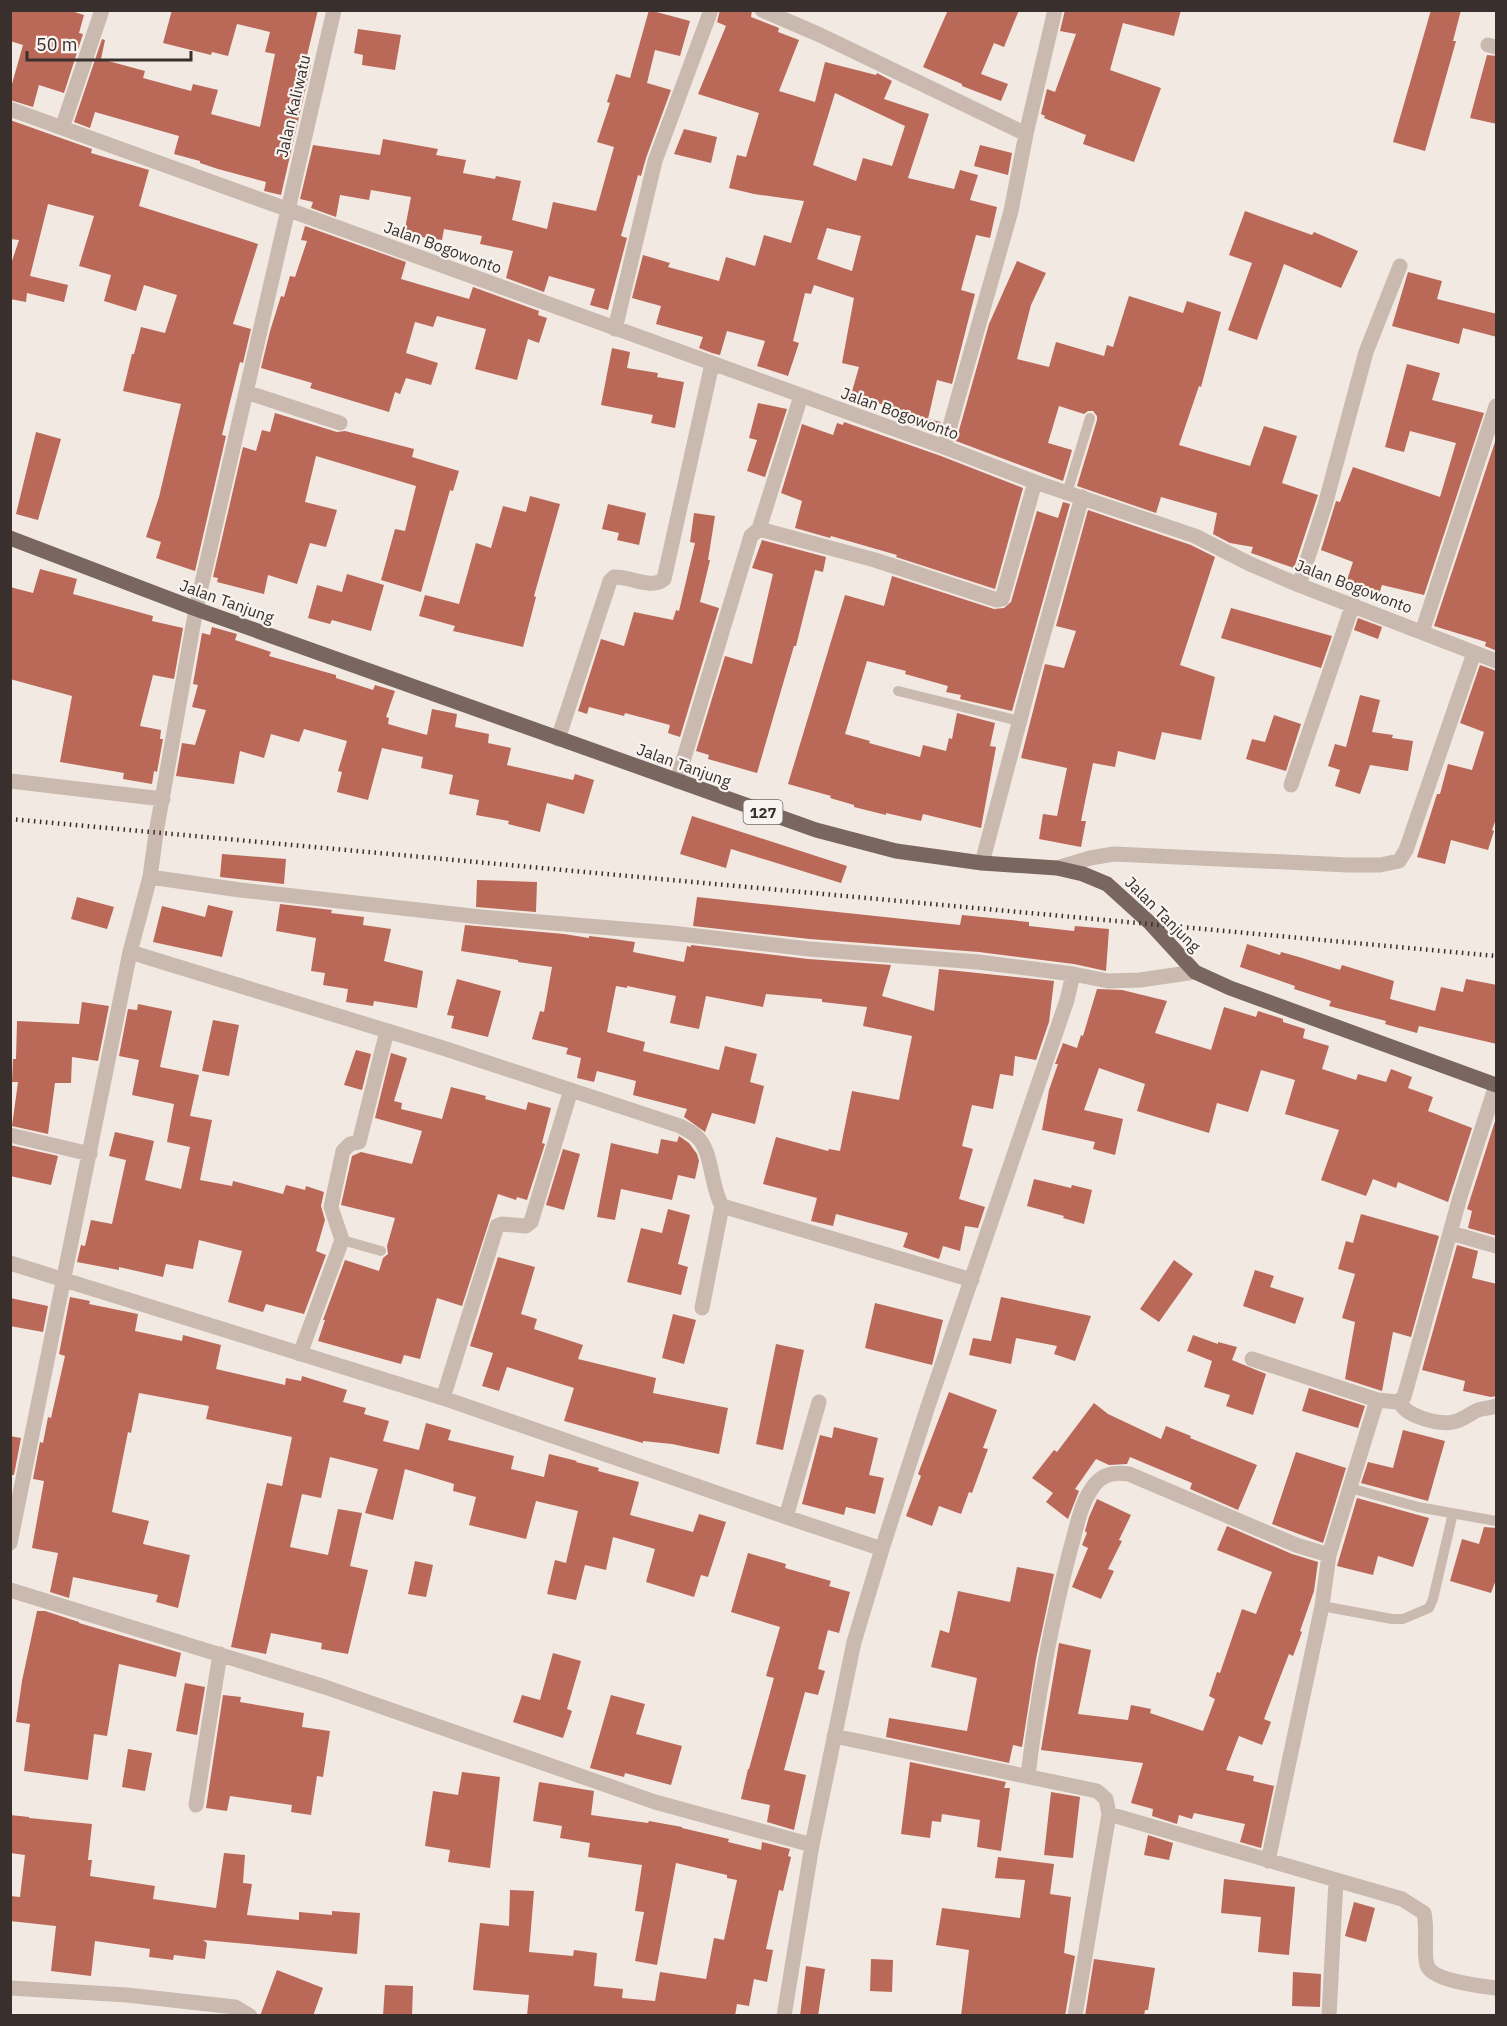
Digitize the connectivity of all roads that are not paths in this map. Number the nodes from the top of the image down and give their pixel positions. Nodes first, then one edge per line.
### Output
1 (102, 10) edge
2 (334, 10) edge
3 (711, 10) edge
4 (762, 10) edge
5 (1055, 10) edge
6 (10, 109) edge
7 (62, 128) junction
8 (1026, 134) junction
9 (287, 209) junction
10 (1400, 266) dead end
11 (615, 329) junction
12 (712, 364) junction
13 (246, 392) junction
14 (801, 396) junction
15 (1497, 406) edge
16 (1090, 418) dead end
17 (340, 423) dead end
18 (944, 447) junction
19 (1035, 482) junction
20 (1074, 495) junction
21 (759, 529) junction
22 (10, 538) edge
23 (1299, 585) junction
24 (1353, 604) junction
25 (196, 609) junction
26 (1422, 632) junction
27 (1474, 653) junction
28 (1497, 661) edge
29 (898, 691) dead end
30 (1019, 721) junction
31 (558, 739) junction
32 (10, 781) edge
33 (677, 781) junction
34 (1291, 785) dead end
35 (163, 799) junction
36 (982, 863) junction
37 (1057, 868) junction
38 (150, 877) junction
39 (130, 952) junction
40 (1195, 972) junction
41 (1073, 974) junction
42 (387, 1031) junction
43 (1496, 1085) edge
44 (571, 1090) junction
45 (10, 1135) edge
46 (90, 1154) junction
47 (722, 1206) junction
48 (1451, 1233) junction
49 (342, 1240) junction
50 (1497, 1246) edge
51 (381, 1251) dead end
52 (10, 1263) edge
53 (63, 1278) junction
54 (972, 1280) junction
55 (702, 1308) dead end
56 (300, 1354) junction
57 (1252, 1359) dead end
58 (443, 1398) junction
59 (1377, 1400) junction
60 (1400, 1401) junction
61 (819, 1402) dead end
62 (1497, 1406) edge
63 (1350, 1488) junction
64 (1453, 1513) junction
65 (786, 1517) junction
66 (1497, 1521) edge
67 (10, 1544) edge
68 (882, 1548) junction
69 (1329, 1555) junction
70 (10, 1590) edge
71 (1322, 1606) junction
72 (220, 1654) junction
73 (834, 1736) junction
74 (1028, 1776) junction
75 (196, 1805) dead end
76 (1108, 1814) junction
77 (812, 1845) junction
78 (1268, 1861) junction
79 (1336, 1880) junction
80 (10, 1988) edge
81 (1497, 1988) edge
82 (250, 2016) edge
83 (784, 2016) edge
84 (1075, 2016) edge
85 (1329, 2016) edge

1 - 7 street
2 - 9 street, Jalan Kaliwatu
3 - 11 street
4 - 8 street
5 - 8 street
6 - 7 street, Jalan Bogowonto
7 - 9 street, Jalan Bogowonto
8 - 18 street
9 - 11 street, Jalan Bogowonto
9 - 13 street
10 - 23 street
11 - 12 street, Jalan Bogowonto
12 - 14 street, Jalan Bogowonto
12 - 31 street
13 - 17 street
13 - 25 street
14 - 18 street, Jalan Bogowonto
14 - 21 street
15 - 26 street
16 - 20 lane
18 - 19 street, Jalan Bogowonto
19 - 20 street, Jalan Bogowonto
19 - 21 street
20 - 23 street, Jalan Bogowonto
20 - 30 street
21 - 33 street
22 - 25 main road, Jalan Tanjung / 127
23 - 24 street, Jalan Bogowonto
24 - 26 street, Jalan Bogowonto
24 - 34 street
25 - 31 main road, Jalan Tanjung / 127
25 - 35 street
26 - 27 street, Jalan Bogowonto
27 - 28 street, Jalan Bogowonto
27 - 37 street
29 - 30 lane
30 - 36 street
31 - 33 main road, Jalan Tanjung / 127
32 - 35 street
33 - 36 main road, Jalan Tanjung / 127
35 - 38 street
36 - 37 main road, Jalan Tanjung / 127
37 - 40 main road, Jalan Tanjung / 127
38 - 39 street
38 - 41 street
39 - 42 street
39 - 46 street
40 - 41 street
40 - 43 main road, Jalan Tanjung / 127
41 - 54 street
42 - 44 street
42 - 49 street
43 - 48 street
44 - 47 street
44 - 58 street
45 - 46 street
46 - 53 street
47 - 54 street
47 - 55 street
48 - 50 street
48 - 60 street
49 - 51 lane
49 - 56 street
52 - 53 street
53 - 56 street
53 - 67 street
54 - 68 street
56 - 58 street
57 - 59 street
58 - 65 street
59 - 60 street
59 - 63 street
60 - 62 street
61 - 65 street
63 - 64 lane
63 - 69 street
64 - 66 lane
64 - 71 lane
65 - 68 street
68 - 73 street
69 - 71 street
69 - 74 street
70 - 72 street
71 - 78 street
72 - 75 street
72 - 77 street
73 - 74 street
73 - 77 street
74 - 76 street
76 - 78 street
76 - 84 street
77 - 83 street
78 - 79 street
79 - 81 street
79 - 85 street
80 - 82 street

